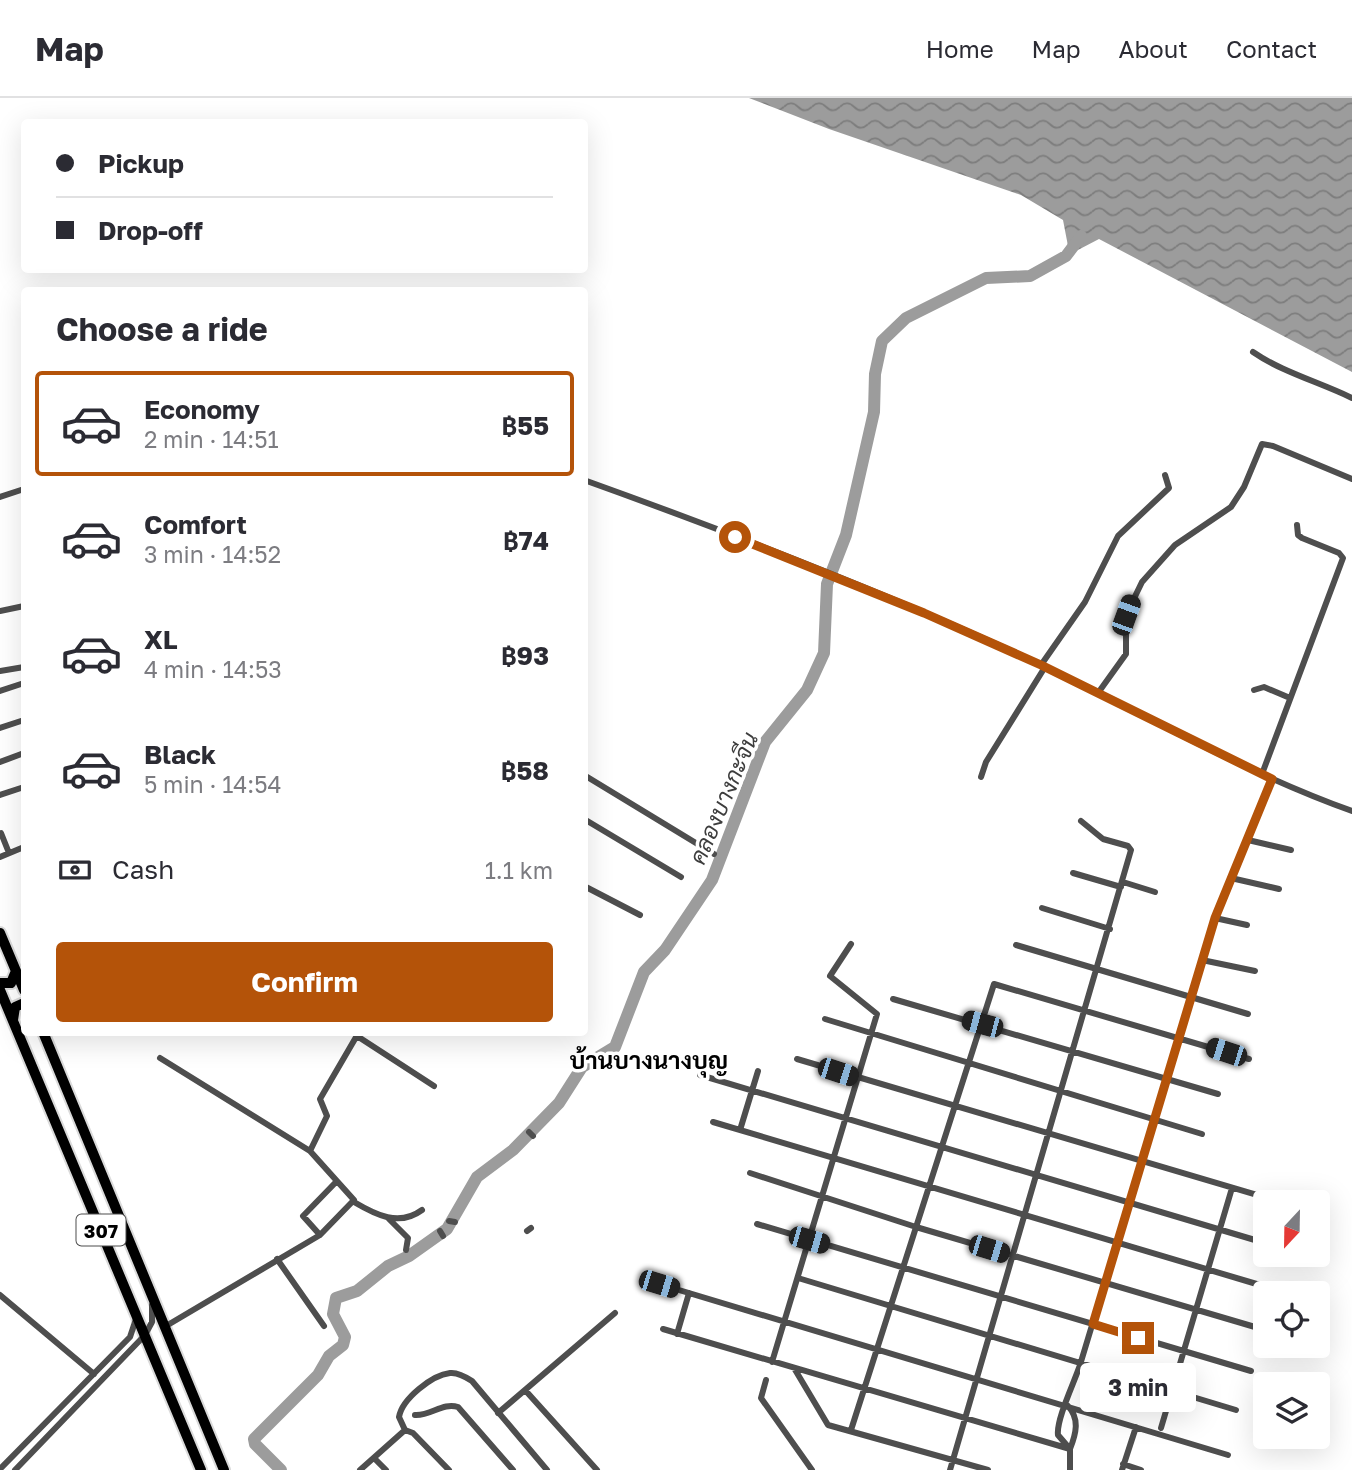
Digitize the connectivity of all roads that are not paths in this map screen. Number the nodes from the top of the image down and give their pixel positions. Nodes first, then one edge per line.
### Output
1 (1253, 352) dead end
2 (1352, 398) edge
3 (1165, 475) dead end
4 (1352, 479) edge
5 (588, 482) edge
6 (21, 490) edge
7 (0, 497) edge
8 (1297, 526) dead end
9 (21, 607) edge
10 (0, 611) edge
11 (1043, 666) junction
12 (21, 668) edge
13 (0, 671) edge
14 (21, 684) edge
15 (1254, 690) dead end
16 (0, 691) edge
17 (1098, 693) junction
18 (1290, 698) junction
19 (21, 721) edge
20 (0, 727) edge
21 (21, 754) edge
22 (0, 762) edge
23 (1262, 774) junction
24 (588, 777) edge
25 (981, 777) dead end
26 (1272, 779) junction
27 (21, 788) edge
28 (0, 795) edge
29 (1352, 811) edge
30 (588, 821) edge
31 (1081, 821) dead end
32 (1, 833) edge
33 (1248, 840) junction
34 (21, 849) edge
35 (1292, 850) dead end
36 (9, 853) junction
37 (714, 854) dead end
38 (0, 857) edge
39 (1073, 873) dead end
40 (681, 877) dead end
41 (1231, 878) junction
42 (1122, 885) junction
43 (588, 888) edge
44 (1279, 889) dead end
45 (1155, 892) dead end
46 (1042, 908) dead end
47 (640, 915) dead end
48 (1215, 918) junction
49 (1247, 925) dead end
50 (1110, 929) junction
51 (0, 933) edge
52 (851, 944) dead end
53 (1016, 945) dead end
54 (1202, 960) junction
55 (1098, 970) junction
56 (1255, 971) dead end
57 (21, 980) edge
58 (0, 982) edge
59 (0, 990) edge
60 (1191, 997) junction
61 (893, 999) dead end
62 (21, 1004) edge
63 (1086, 1010) junction
64 (1248, 1014) dead end
65 (825, 1019) dead end
66 (13, 1020) junction
67 (982, 1024) junction
68 (871, 1033) junction
69 (45, 1036) edge
70 (357, 1036) edge
71 (361, 1036) edge
72 (1180, 1038) junction
73 (1074, 1051) junction
74 (160, 1058) dead end
75 (797, 1059) dead end
76 (1249, 1059) dead end
77 (968, 1065) junction
78 (758, 1072) dead end
79 (700, 1075) dead end
80 (858, 1078) junction
81 (1166, 1078) junction
82 (434, 1086) dead end
83 (752, 1091) junction
84 (1061, 1093) junction
85 (1218, 1094) dead end
86 (955, 1106) junction
87 (846, 1118) junction
88 (1154, 1120) junction
89 (713, 1122) dead end
90 (740, 1130) junction
91 (1049, 1134) junction
92 (1202, 1134) dead end
93 (942, 1146) junction
94 (310, 1151) junction
95 (834, 1158) junction
96 (1142, 1161) junction
97 (750, 1173) dead end
98 (1037, 1175) junction
99 (336, 1182) junction
100 (929, 1186) junction
101 (1232, 1188) junction
102 (1253, 1194) edge
103 (822, 1197) junction
104 (354, 1202) junction
105 (1130, 1203) junction
106 (422, 1210) dead end
107 (1025, 1215) junction
108 (388, 1217) junction
109 (757, 1224) dead end
110 (916, 1227) junction
111 (1219, 1230) junction
112 (320, 1235) junction
113 (809, 1240) junction
114 (1253, 1240) edge
115 (1118, 1243) junction
116 (406, 1250) dead end
117 (1013, 1256) junction
118 (277, 1259) junction
119 (903, 1268) junction
120 (1207, 1270) junction
121 (798, 1278) junction
122 (1253, 1283) edge
123 (659, 1284) dead end
124 (1105, 1284) junction
125 (689, 1293) junction
126 (0, 1295) edge
127 (151, 1296) junction
128 (1000, 1297) junction
129 (890, 1308) junction
130 (1195, 1310) junction
131 (615, 1313) dead end
132 (137, 1316) junction
133 (784, 1322) junction
134 (1093, 1324) junction
135 (166, 1326) junction
136 (324, 1326) dead end
137 (1253, 1326) edge
138 (663, 1329) dead end
139 (677, 1334) junction
140 (145, 1335) junction
141 (988, 1338) junction
142 (877, 1349) junction
143 (1183, 1351) junction
144 (772, 1362) junction
145 (1080, 1365) junction
146 (793, 1368) junction
147 (1251, 1371) dead end
148 (94, 1374) junction
149 (975, 1379) junction
150 (766, 1380) dead end
151 (525, 1390) junction
152 (864, 1390) junction
153 (1171, 1391) junction
154 (1067, 1405) junction
155 (1236, 1410) dead end
156 (498, 1413) junction
157 (415, 1415) dead end
158 (963, 1419) junction
159 (1136, 1427) junction
160 (1161, 1428) dead end
161 (405, 1430) junction
162 (851, 1430) junction
163 (28, 1441) junction
164 (36, 1448) junction
165 (1070, 1449) junction
166 (1228, 1455) dead end
167 (374, 1458) junction
168 (953, 1460) junction
169 (1122, 1467) edge
170 (0, 1469) edge
171 (15, 1470) edge
172 (201, 1470) edge
173 (224, 1470) edge
174 (360, 1470) edge
175 (386, 1470) edge
176 (449, 1470) edge
177 (513, 1470) edge
178 (547, 1470) edge
179 (597, 1470) edge
180 (812, 1470) edge
181 (950, 1470) edge
182 (988, 1470) edge
183 (1070, 1470) edge
184 (1141, 1470) edge

1 - 2 street
3 - 11 street
4 - 17 street
5 - 11 street
6 - 7 street
8 - 18 street
9 - 10 street
11 - 17 street
11 - 25 street
12 - 13 street
14 - 16 street
15 - 18 street
17 - 23 street
18 - 23 street
19 - 20 street
21 - 22 street
23 - 26 street
24 - 37 street
26 - 29 street
26 - 33 street
27 - 28 street
30 - 40 street
31 - 42 street
32 - 36 street
33 - 35 street
33 - 41 street
34 - 36 street
36 - 38 street
39 - 42 street
41 - 44 street
41 - 48 street
42 - 45 street
42 - 50 street
43 - 47 street
46 - 50 street
48 - 49 street
48 - 54 street
50 - 55 street
51 - 57 main road
52 - 68 street
53 - 55 street
54 - 56 street
54 - 60 street
55 - 60 street
55 - 63 street
57 - 58 main road
59 - 66 main road, 307
60 - 64 street
60 - 72 street
61 - 67 street
62 - 66 main road
63 - 67 street
63 - 72 street
63 - 73 street
65 - 68 street
66 - 132 main road, 307
67 - 73 street
67 - 77 street
68 - 77 street
68 - 80 street
69 - 127 main road, 307
70 - 94 street
71 - 82 street
72 - 76 street
72 - 81 street
73 - 81 street
73 - 84 street
74 - 94 street
75 - 80 street
77 - 84 street
77 - 86 street
78 - 83 street
79 - 83 street
80 - 86 street
80 - 87 street
81 - 85 street
81 - 88 street
83 - 87 street
83 - 90 street
84 - 88 street
84 - 91 street
86 - 91 street
86 - 93 street
87 - 93 street
87 - 95 street
88 - 92 street
88 - 96 street
89 - 90 street
90 - 95 street
91 - 96 street
91 - 98 street
93 - 98 street
93 - 100 street
94 - 99 street
95 - 100 street
95 - 103 street
96 - 101 street
96 - 105 street
97 - 103 street
98 - 105 street
98 - 107 street
99 - 104 street
99 - 112 street
100 - 107 street
100 - 110 street
101 - 102 street
101 - 111 street
103 - 110 street
103 - 113 street
104 - 108 street
104 - 112 street
105 - 111 street
105 - 115 street
106 - 108 street
107 - 115 street
107 - 117 street
108 - 116 street
109 - 113 street
110 - 117 street
110 - 119 street
111 - 114 street
111 - 120 street
112 - 118 street
113 - 119 street
113 - 121 street
115 - 120 street
115 - 124 street
117 - 124 street
117 - 128 street
118 - 135 street
118 - 136 street
119 - 128 street
119 - 129 street
120 - 122 street
120 - 130 street
121 - 129 street
121 - 133 street
123 - 125 street
124 - 130 street
124 - 134 street
125 - 133 street
125 - 139 street
126 - 148 street
127 - 135 main road, 307
127 - 140 street
128 - 134 street
128 - 141 street
129 - 141 street
129 - 142 street
130 - 137 street
130 - 143 street
131 - 151 street
132 - 140 main road, 307
132 - 148 street
133 - 142 street
133 - 144 street
134 - 143 street
134 - 145 street
135 - 173 main road, 307
138 - 139 street
139 - 144 street
140 - 164 street
140 - 172 main road, 307
141 - 145 street
141 - 149 street
142 - 149 street
142 - 152 street
143 - 147 street
143 - 153 street
144 - 146 street
145 - 153 street
145 - 154 street
146 - 152 street
146 - 162 street
148 - 163 street
149 - 154 street
149 - 158 street
150 - 180 street
151 - 156 street
151 - 179 street
152 - 158 street
152 - 162 street
153 - 155 street
153 - 160 street
154 - 159 street
154 - 165 street
154 - 165 street
156 - 161 street
156 - 178 street
157 - 177 street
158 - 165 street
158 - 168 street
159 - 166 street
159 - 169 street
161 - 167 street
161 - 176 street
162 - 168 street
163 - 164 street
163 - 170 street
164 - 171 street
165 - 183 street
167 - 174 street
167 - 175 street
168 - 181 street
168 - 182 street
169 - 184 street

